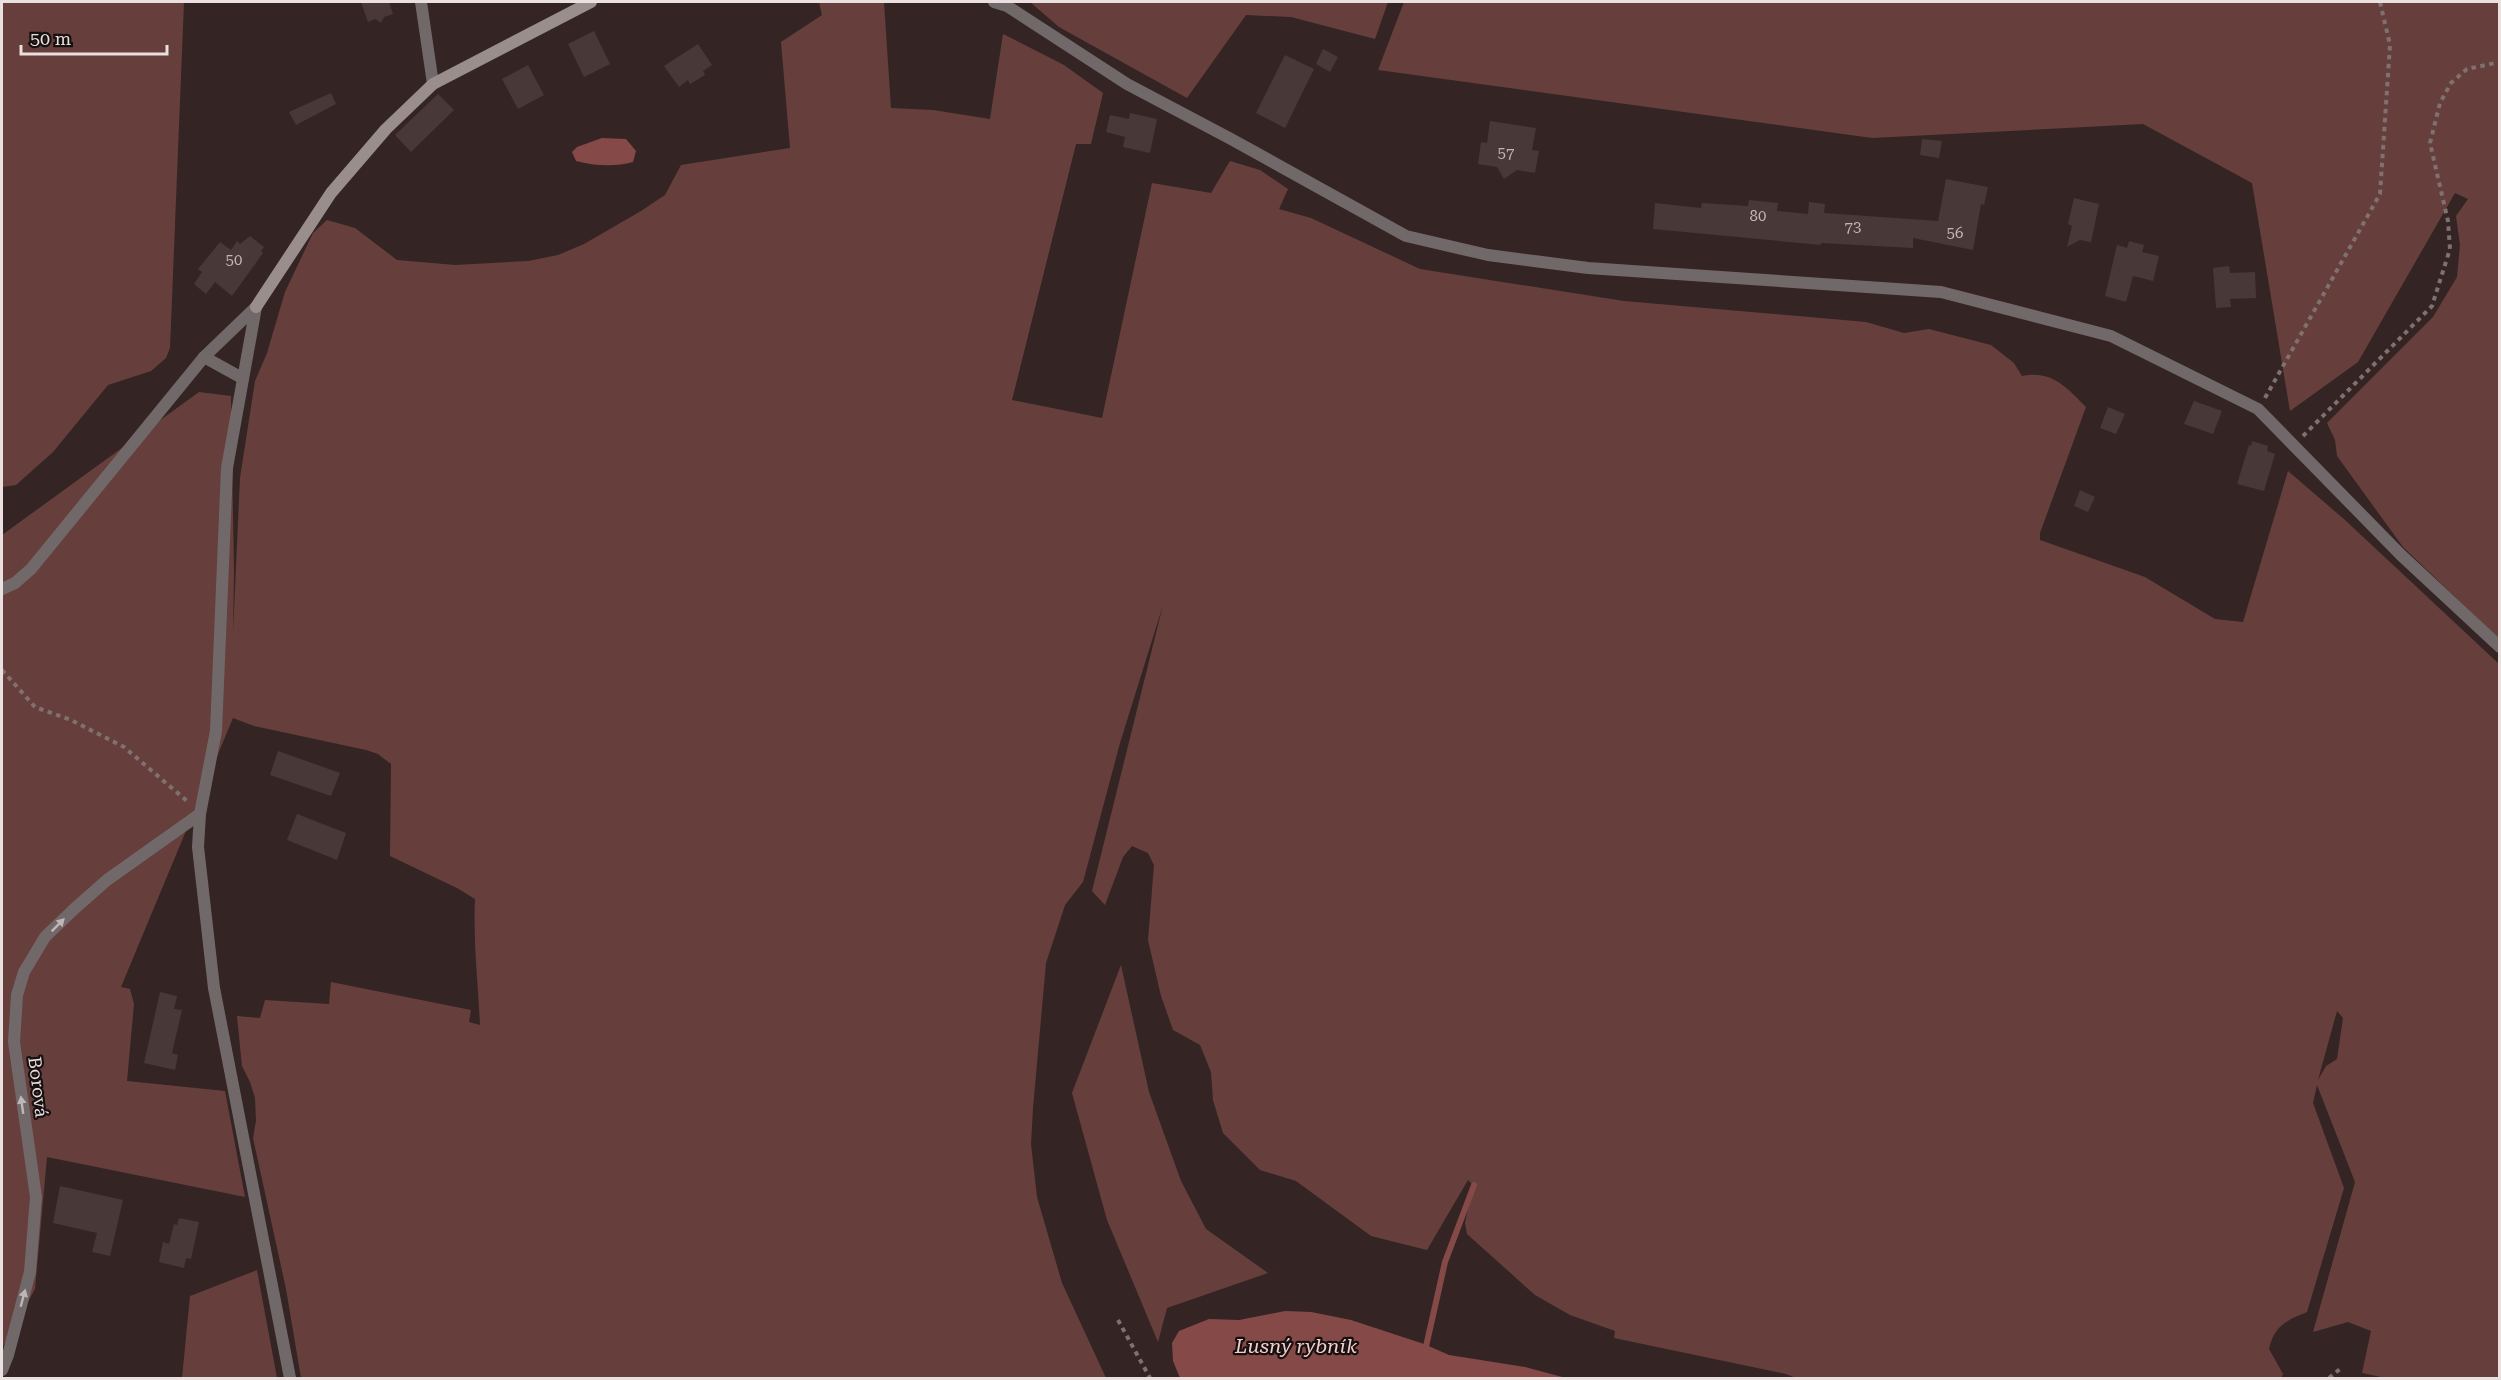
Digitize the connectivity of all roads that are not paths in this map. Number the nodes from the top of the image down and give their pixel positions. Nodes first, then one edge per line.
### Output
1 (421, 2) edge
2 (591, 2) edge
3 (994, 2) edge
4 (433, 84) junction
5 (256, 307) junction
6 (204, 357) junction
7 (242, 378) junction
8 (2, 589) edge
9 (2499, 647) edge
10 (200, 814) junction
11 (2, 1370) edge
12 (290, 1378) edge

1 - 4 street
2 - 4 street
3 - 9 street
4 - 5 street
5 - 6 street
5 - 7 street
6 - 7 street
6 - 8 street
7 - 10 street
11 -> 10 street, Borová
10 - 12 street

